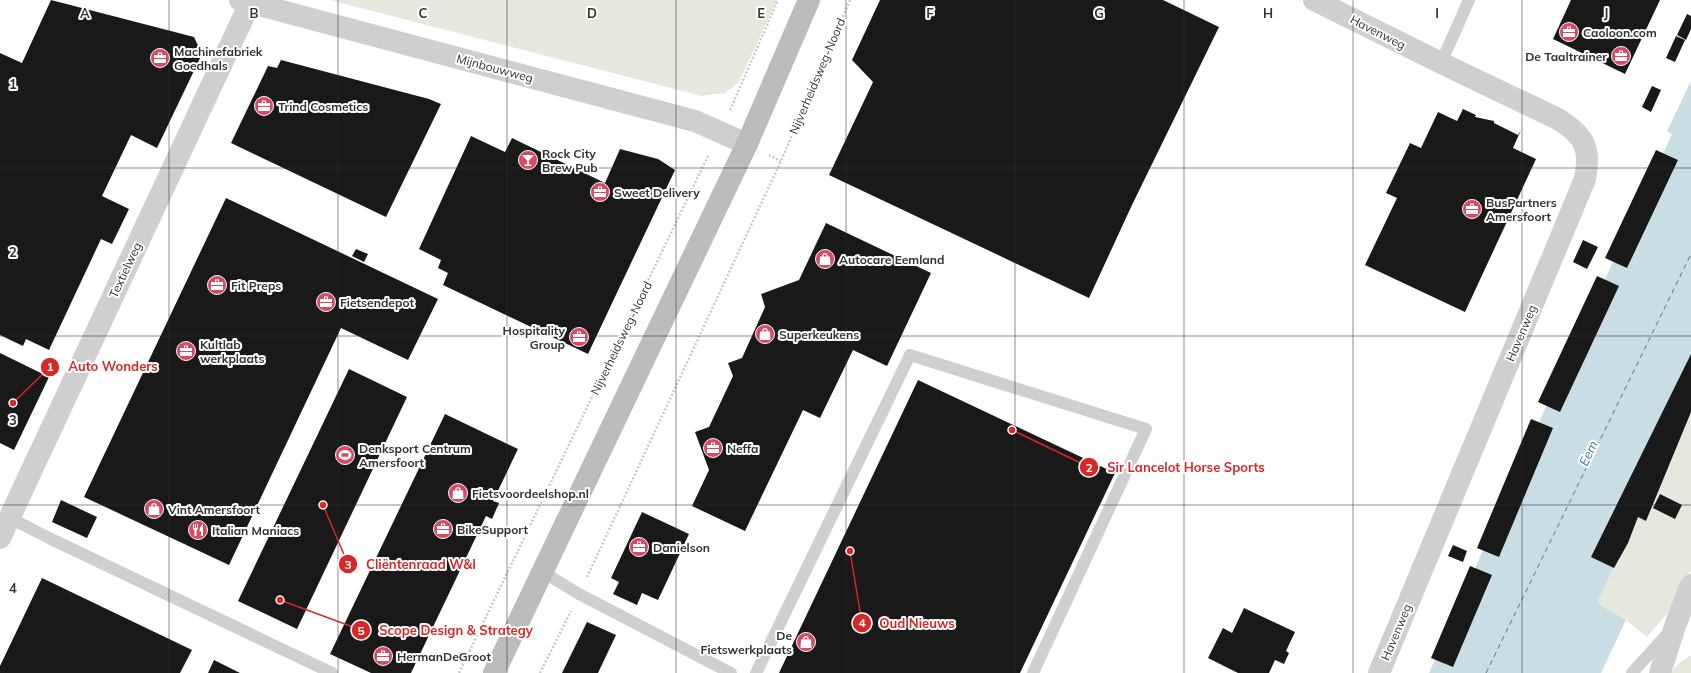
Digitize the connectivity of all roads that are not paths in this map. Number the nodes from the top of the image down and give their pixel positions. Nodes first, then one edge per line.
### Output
1 (809, 0) edge
2 (1469, 0) edge
3 (245, 1) edge
4 (1321, 1) edge
5 (1441, 64) junction
6 (746, 144) junction
7 (10, 518) junction
8 (0, 538) edge
9 (542, 572) junction
10 (1691, 585) edge
11 (1683, 632) edge
12 (332, 673) edge
13 (494, 673) edge
14 (731, 673) edge
15 (756, 673) edge
16 (1033, 673) edge
17 (1379, 673) edge
18 (1632, 673) edge
19 (1660, 673) edge

1 - 6 street
2 - 5 lane
3 - 6 street, Mijnbouwweg
3 - 7 street, Textielweg
4 - 5 street, Havenweg
5 - 17 street, Havenweg
6 - 9 street
7 - 8 street, Textielweg
7 - 12 lane
9 - 13 street
9 - 14 lane
10 - 11 street
11 - 18 lane
11 - 19 street
15 - 16 lane

